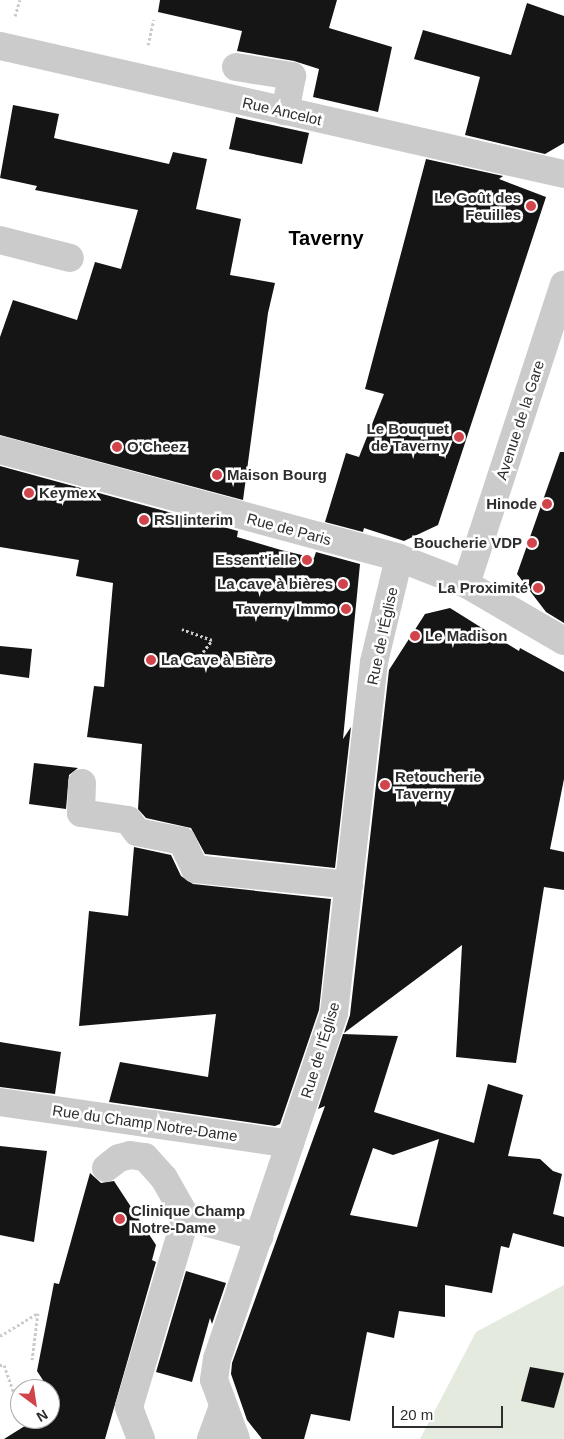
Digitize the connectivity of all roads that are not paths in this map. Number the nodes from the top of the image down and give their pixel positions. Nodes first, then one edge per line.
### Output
1 (0, 46) edge
2 (236, 67) dead end
3 (285, 112) junction
4 (564, 174) edge
5 (0, 240) edge
6 (70, 258) dead end
7 (564, 285) edge
8 (553, 356) edge
9 (0, 450) edge
10 (399, 558) junction
11 (466, 584) junction
12 (564, 641) edge
13 (82, 783) dead end
14 (349, 885) junction
15 (0, 1102) edge
16 (290, 1144) junction
17 (106, 1168) dead end
18 (186, 1217) junction
19 (259, 1237) junction
20 (222, 1408) junction
21 (142, 1439) edge
22 (211, 1439) edge
23 (236, 1439) edge

1 - 3 street, Rue Ancelot
2 - 3 street
3 - 4 street, Rue Ancelot
5 - 6 street
7 - 8 street, Avenue de la Gare
8 - 11 street, Avenue de la Gare
9 - 10 street, Rue de Paris
10 - 11 street, Rue de Paris
10 - 14 street, Rue de l'Église
11 - 12 street, Rue de Paris
13 - 14 street
14 - 16 street, Rue de l'Église
15 - 16 street, Rue du Champ Notre-Dame
16 - 19 street, Rue de l'Église
17 - 18 street
18 - 19 street
18 - 21 street
19 - 20 street, Rue de l'Église
20 - 22 street
20 - 23 street, Rue de l'Église

